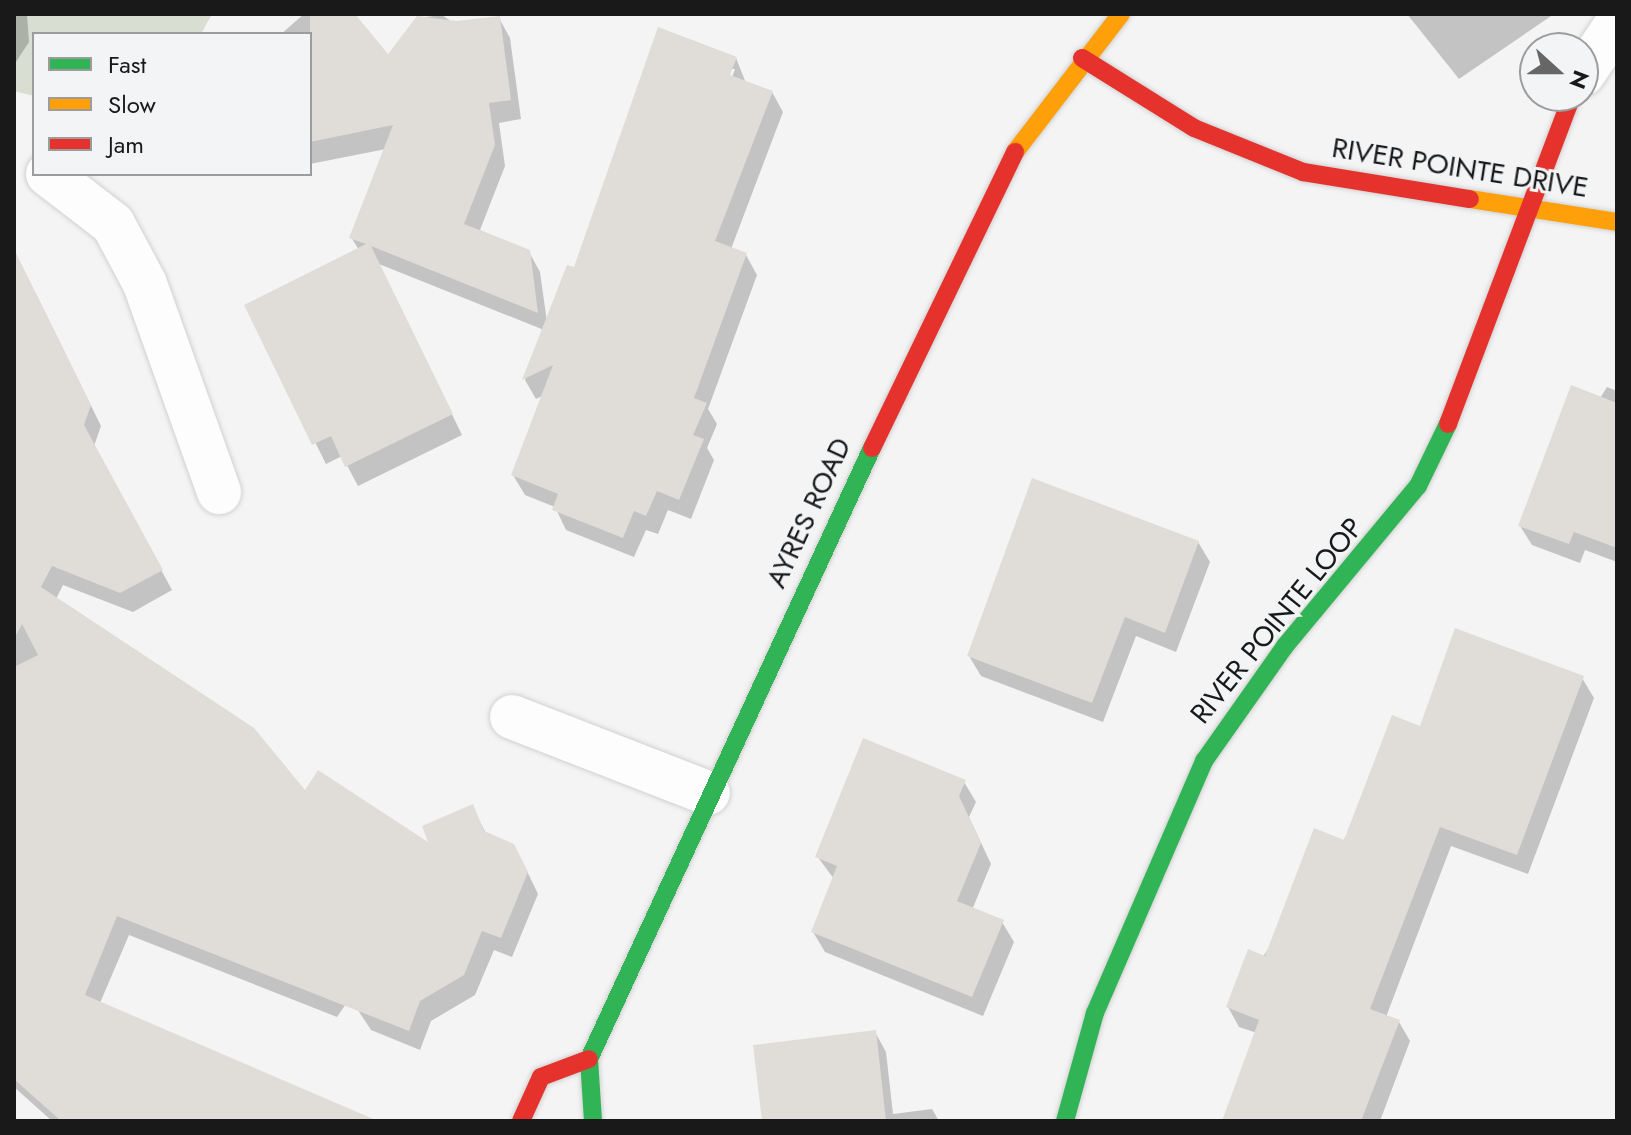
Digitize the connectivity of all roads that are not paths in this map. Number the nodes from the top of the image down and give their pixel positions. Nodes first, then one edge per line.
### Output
1 (1121, 14) edge
2 (1617, 24) edge
3 (1599, 50) edge
4 (1082, 58) junction
5 (1565, 112) edge
6 (51, 176) edge
7 (1526, 206) junction
8 (1617, 222) edge
9 (219, 492) dead end
10 (512, 717) dead end
11 (708, 793) junction
12 (589, 1059) junction
13 (521, 1121) edge
14 (593, 1121) edge
15 (1065, 1121) edge

1 - 4 street, AYRES ROAD
2 - 3 street
4 - 7 street, RIVER POINTE DRIVE
4 - 11 street, AYRES ROAD
5 - 7 street, RIVER POINTE LOOP
6 - 9 street
7 - 8 street, RIVER POINTE DRIVE
7 - 15 street, RIVER POINTE LOOP
10 - 11 street
11 - 12 street, AYRES ROAD
12 - 13 street
12 - 14 street, AYRES ROAD

